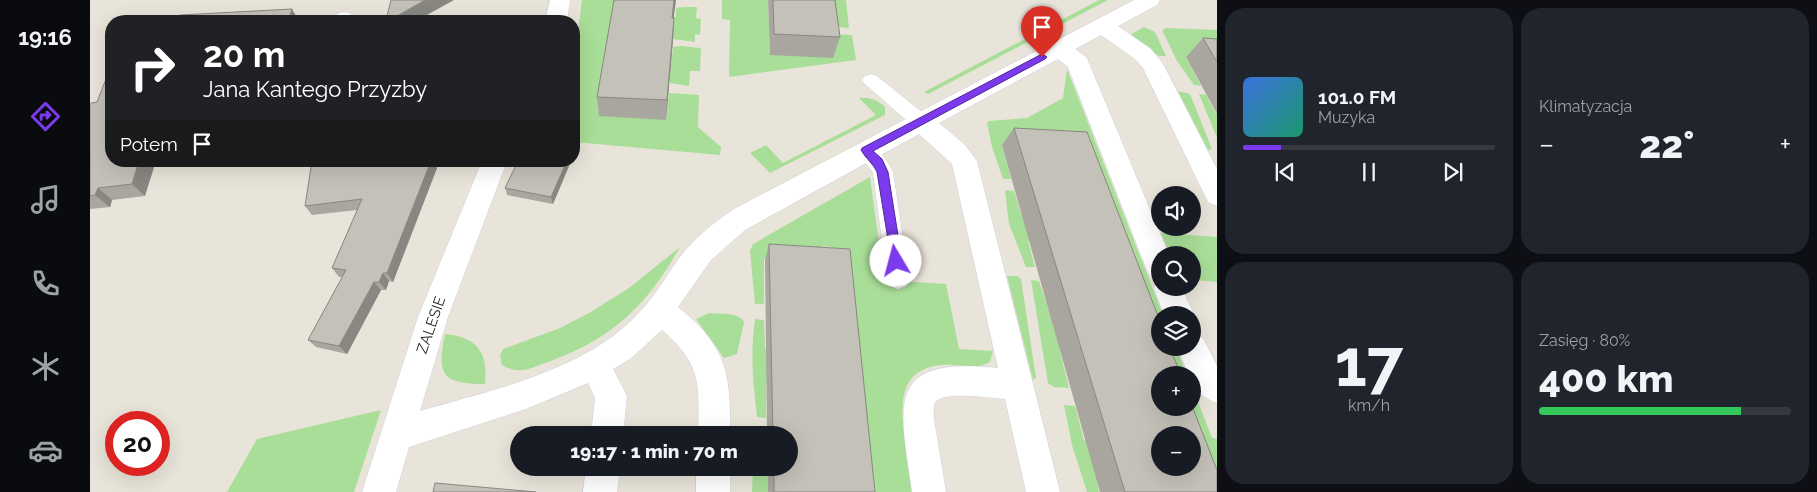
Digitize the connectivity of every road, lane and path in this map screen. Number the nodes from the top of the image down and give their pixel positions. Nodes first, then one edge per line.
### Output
1 (560, 0) edge
2 (1150, 0) edge
3 (557, 15) edge
4 (1102, 25) junction
5 (1058, 48) junction
6 (871, 80) dead end
7 (921, 122) junction
8 (866, 150) junction
9 (493, 167) edge
10 (1217, 195) edge
11 (1151, 246) edge
12 (898, 279) dead end
13 (660, 311) junction
14 (1196, 356) edge
15 (594, 364) junction
16 (1017, 386) junction
17 (1217, 388) edge
18 (608, 426) edge
19 (714, 426) edge
20 (396, 435) junction
21 (602, 476) edge
22 (713, 476) edge
23 (379, 492) edge
24 (600, 492) edge
25 (712, 492) edge
26 (928, 492) edge
27 (1043, 492) edge

1 - 3 street
2 - 4 street
4 - 5 street
4 - 10 street
5 - 7 street
5 - 11 street
6 - 7 lane
7 - 8 street
7 - 16 street
8 - 12 lane
8 - 13 street
9 - 20 street, ZALESIE
13 - 15 street
13 - 19 street
14 - 17 street
15 - 18 street
15 - 20 street
16 - 26 street
16 - 27 street
20 - 23 street, ZALESIE
21 - 24 street
22 - 25 street

